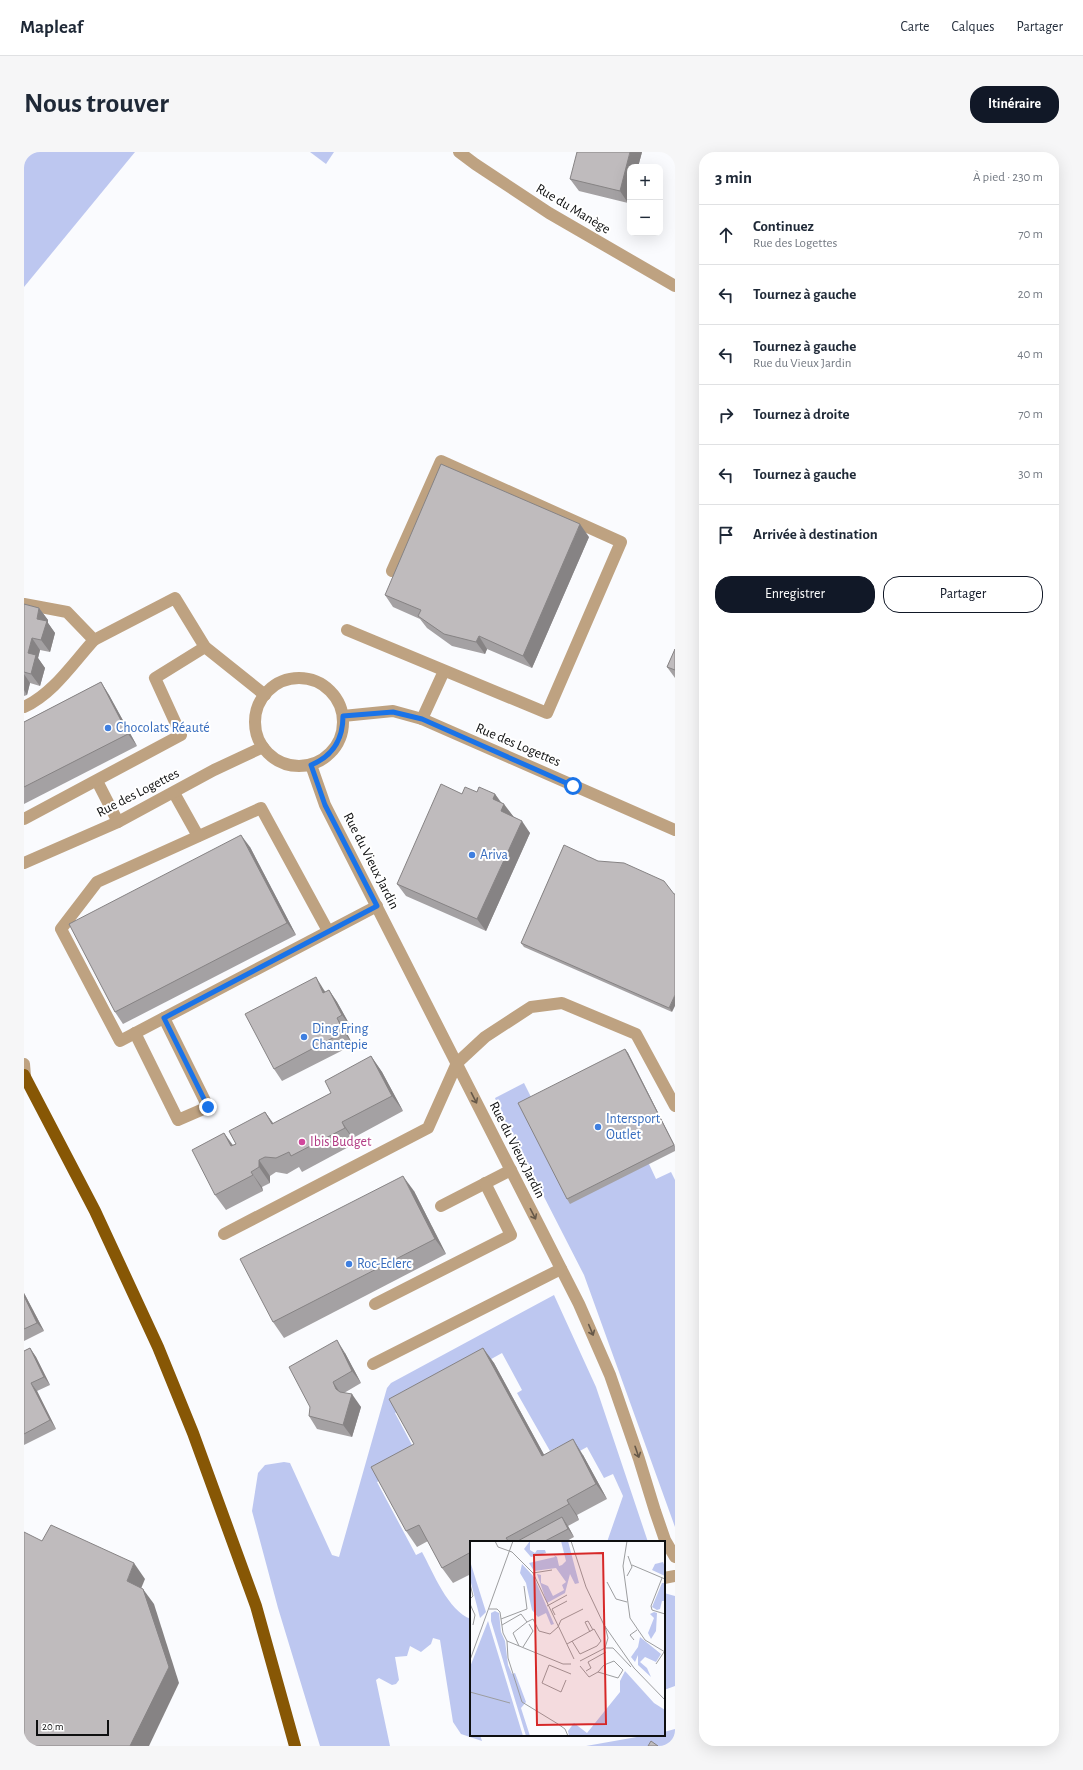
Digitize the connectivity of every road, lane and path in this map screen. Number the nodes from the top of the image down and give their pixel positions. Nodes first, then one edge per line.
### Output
1 (459, 152) edge
2 (675, 286) edge
3 (392, 571) dead end
4 (24, 604) edge
5 (347, 630) dead end
6 (94, 640) junction
7 (205, 647) junction
8 (444, 671) junction
9 (265, 695) junction
10 (24, 707) edge
11 (343, 716) junction
12 (422, 719) junction
13 (263, 747) junction
14 (311, 765) junction
15 (97, 781) junction
16 (174, 793) junction
17 (24, 819) edge
18 (118, 822) junction
19 (675, 830) edge
20 (198, 836) junction
21 (25, 864) edge
22 (377, 906) junction
23 (328, 932) junction
24 (164, 1018) junction
25 (135, 1033) junction
26 (457, 1063) junction
27 (24, 1064) edge
28 (24, 1075) edge
29 (675, 1106) edge
30 (511, 1170) junction
31 (485, 1182) junction
32 (441, 1206) dead end
33 (224, 1234) dead end
34 (561, 1269) junction
35 (375, 1304) dead end
36 (374, 1364) dead end
37 (675, 1558) edge
38 (675, 1576) edge
39 (665, 1578) edge
40 (296, 1746) edge

1 - 2 street, Rue du Manège
3 - 8 street
4 - 6 street
5 - 8 street
6 - 7 street
6 - 10 street
7 - 9 street
7 - 15 street
8 - 12 street
9 - 11 street
9 - 13 street
11 - 12 street, Rue des Logettes
11 - 14 street
12 - 19 street, Rue des Logettes
13 - 14 street
13 - 16 street, Rue des Logettes
14 - 22 street, Rue du Vieux Jardin
15 - 17 street
15 - 18 street
16 - 18 street, Rue des Logettes
16 - 20 street
18 - 21 street, Rue des Logettes
20 - 23 street
20 - 25 street
22 - 23 street
22 - 26 street, Rue du Vieux Jardin
23 - 24 street
24 - 25 street
24 - 25 street
26 - 29 street
26 -> 30 street, Rue du Vieux Jardin
26 - 33 street
27 - 28 street
28 - 40 main road
30 - 31 street
30 -> 34 street, Rue du Vieux Jardin
31 - 32 street
31 - 35 street
34 - 36 street
34 -> 37 street, Rue du Vieux Jardin
38 - 39 street

